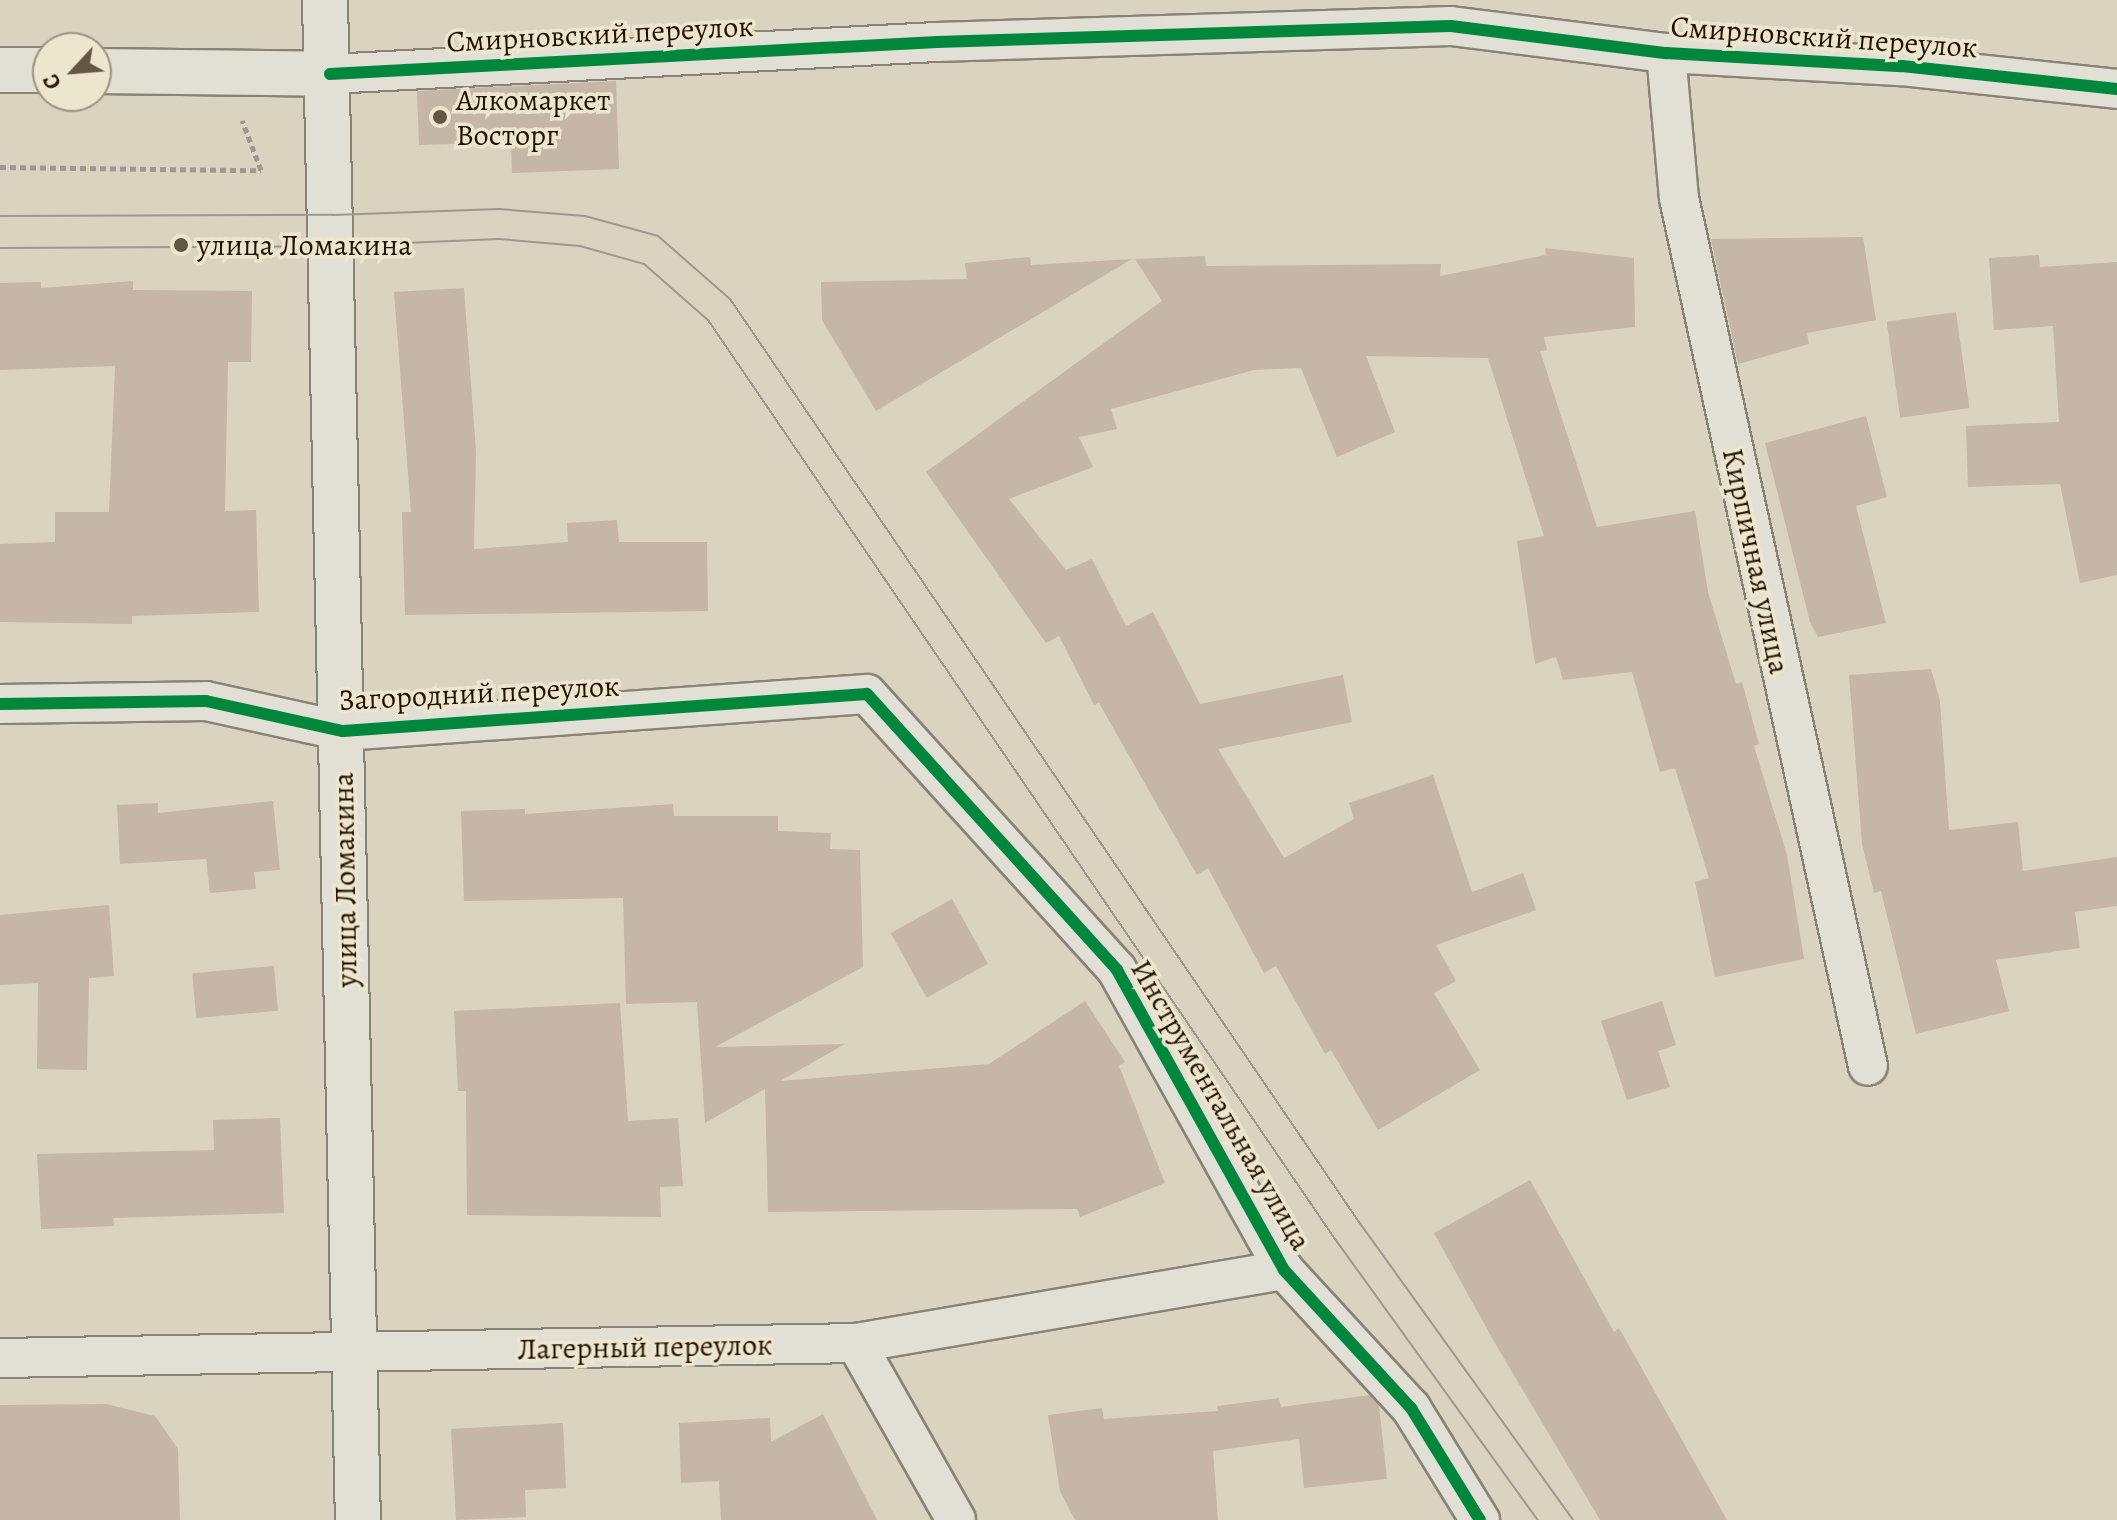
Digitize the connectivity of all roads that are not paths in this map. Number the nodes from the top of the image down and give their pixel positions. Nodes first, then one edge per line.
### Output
1 (325, 0) edge
2 (1447, 13) edge
3 (1666, 53) junction
4 (0, 70) edge
5 (32, 70) edge
6 (112, 71) edge
7 (330, 74) junction
8 (2117, 89) edge
9 (867, 694) joint
10 (0, 704) edge
11 (343, 731) junction
12 (1868, 1066) dead end
13 (1284, 1270) junction
14 (856, 1343) junction
15 (355, 1353) junction
16 (0, 1358) edge
17 (358, 1520) edge
18 (956, 1520) edge
19 (1480, 1520) edge

1 - 7 main road, улица Ломакина
2 - 3 street, Смирновский переулок
2 - 7 street, Смирновский переулок
3 - 8 street, Смирновский переулок
3 - 12 street, Кирпичная улица
4 - 5 main road
6 - 7 main road, Смирновский переулок
7 - 11 main road, улица Ломакина
9 - 11 street, Загородний переулок
9 - 13 street, Инструментальная улица
10 - 11 street, Загородний переулок
11 - 15 main road, улица Ломакина
13 - 14 street, Лагерный переулок
13 - 19 street, Инструментальная улица
14 - 15 street, Лагерный переулок
14 - 18 street
15 - 16 street, Лагерный переулок
15 - 17 main road, улица Ломакина

